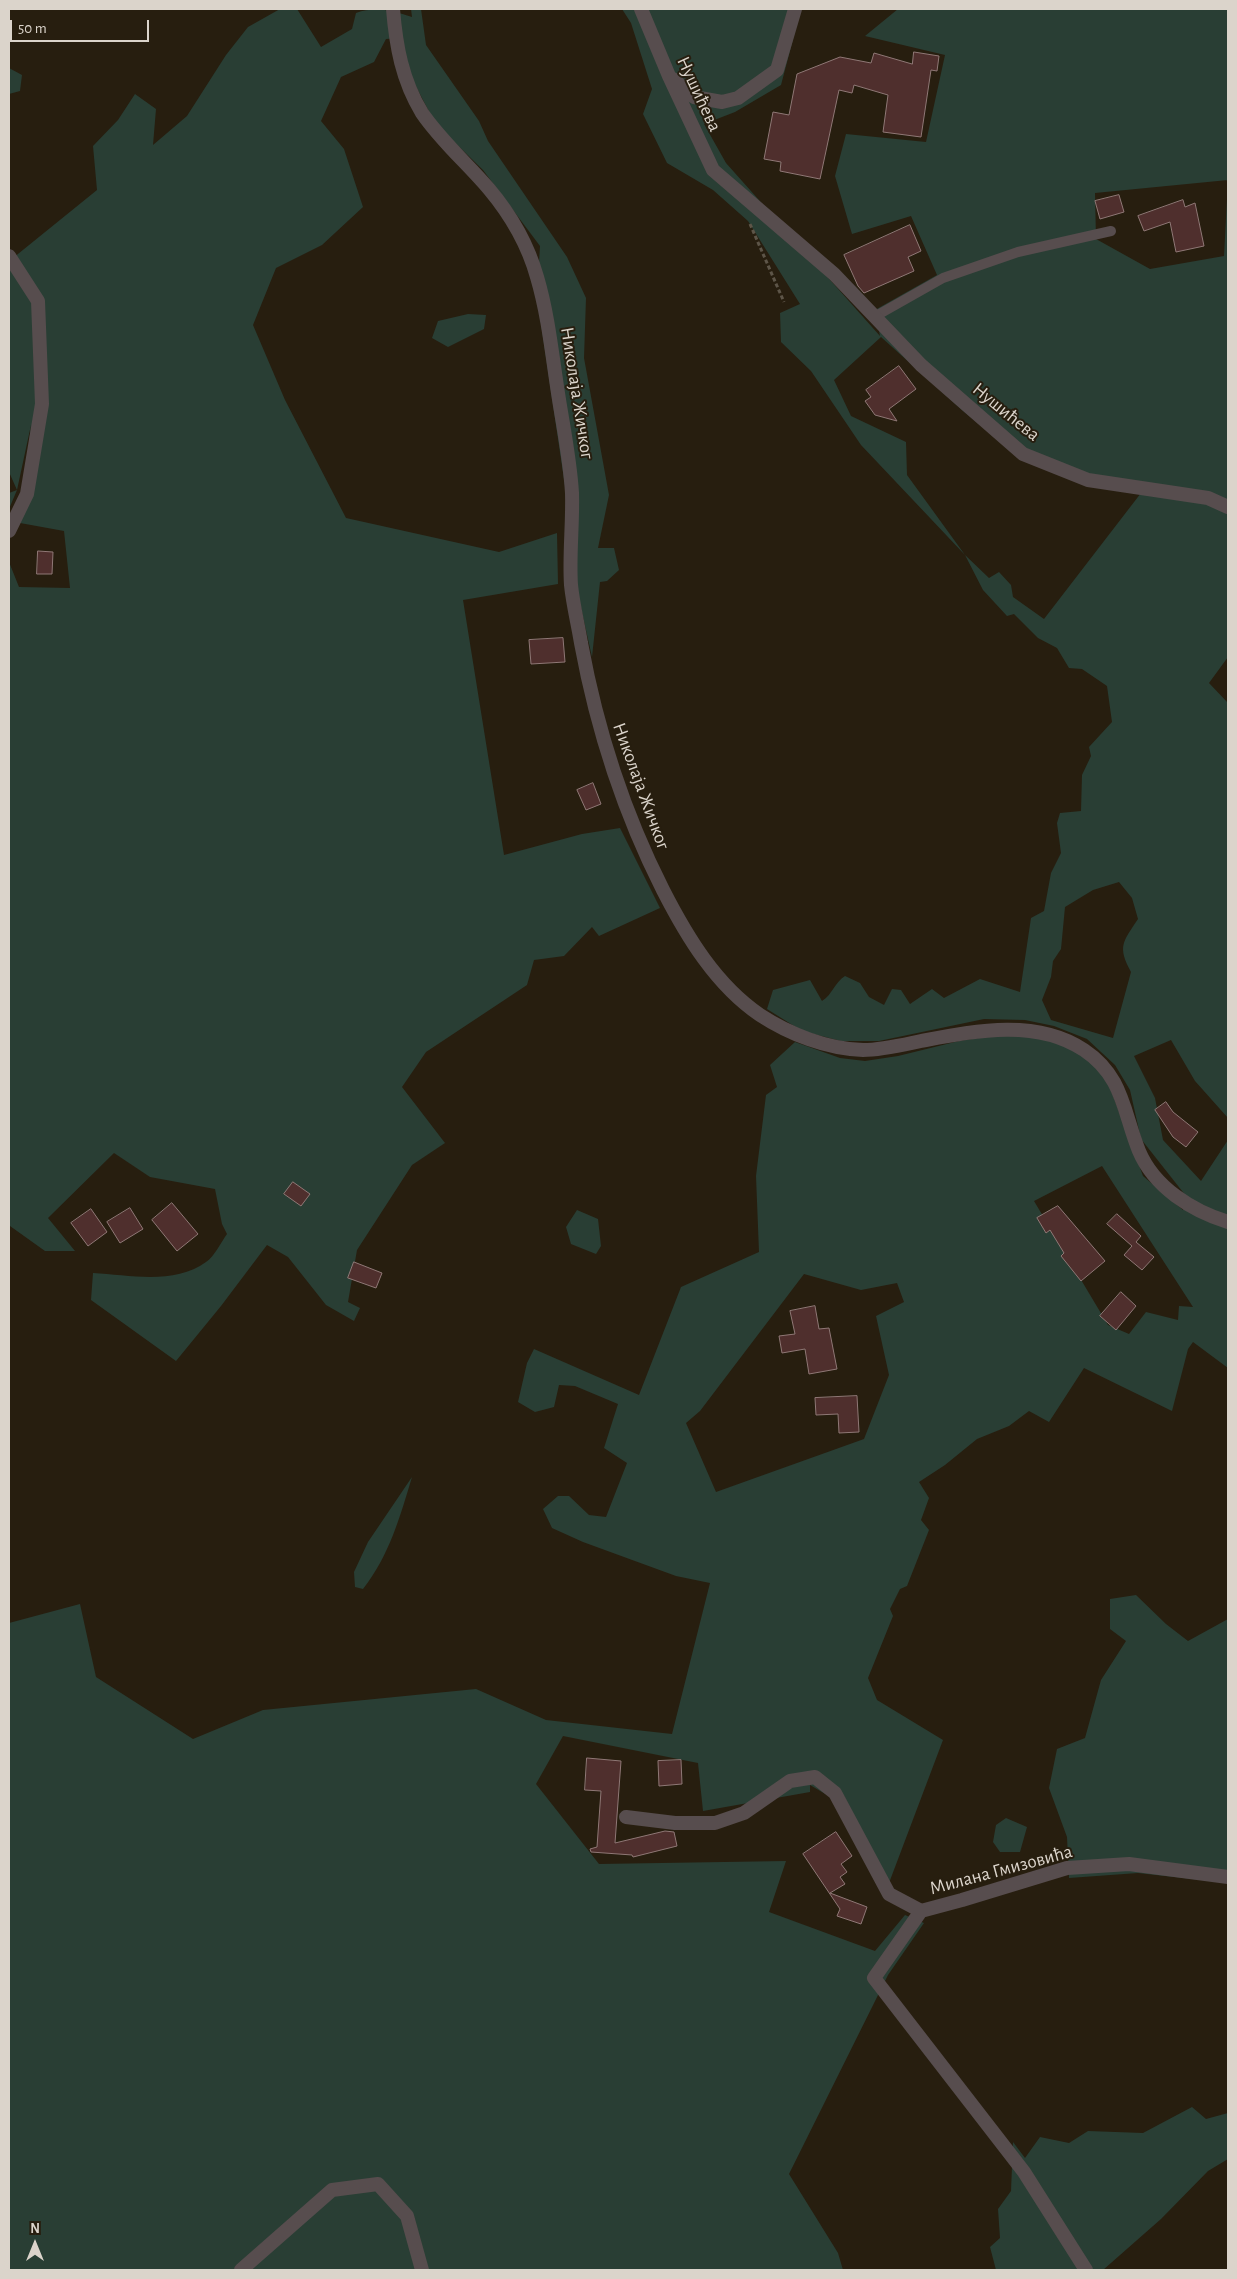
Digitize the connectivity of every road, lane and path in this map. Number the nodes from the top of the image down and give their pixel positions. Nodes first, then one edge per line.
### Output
1 (394, 9) edge
2 (641, 9) edge
3 (795, 9) edge
4 (669, 76) junction
5 (749, 222) dead end
6 (1111, 232) dead end
7 (9, 256) edge
8 (784, 302) dead end
9 (874, 316) junction
10 (1228, 507) edge
11 (9, 531) edge
12 (1228, 1222) edge
13 (626, 1817) dead end
14 (1228, 1877) edge
15 (921, 1910) junction
16 (241, 2270) edge
17 (422, 2270) edge
18 (1086, 2270) edge

1 - 12 street, Николаја Жичког
2 - 4 street, Нушићева
3 - 4 street
4 - 9 street, Нушићева
5 - 8 path
6 - 9 lane
7 - 11 street
9 - 10 street, Нушићева
13 - 15 street, Милана Гмизовића
14 - 15 street, Милана Гмизовића
15 - 18 street
16 - 17 street

